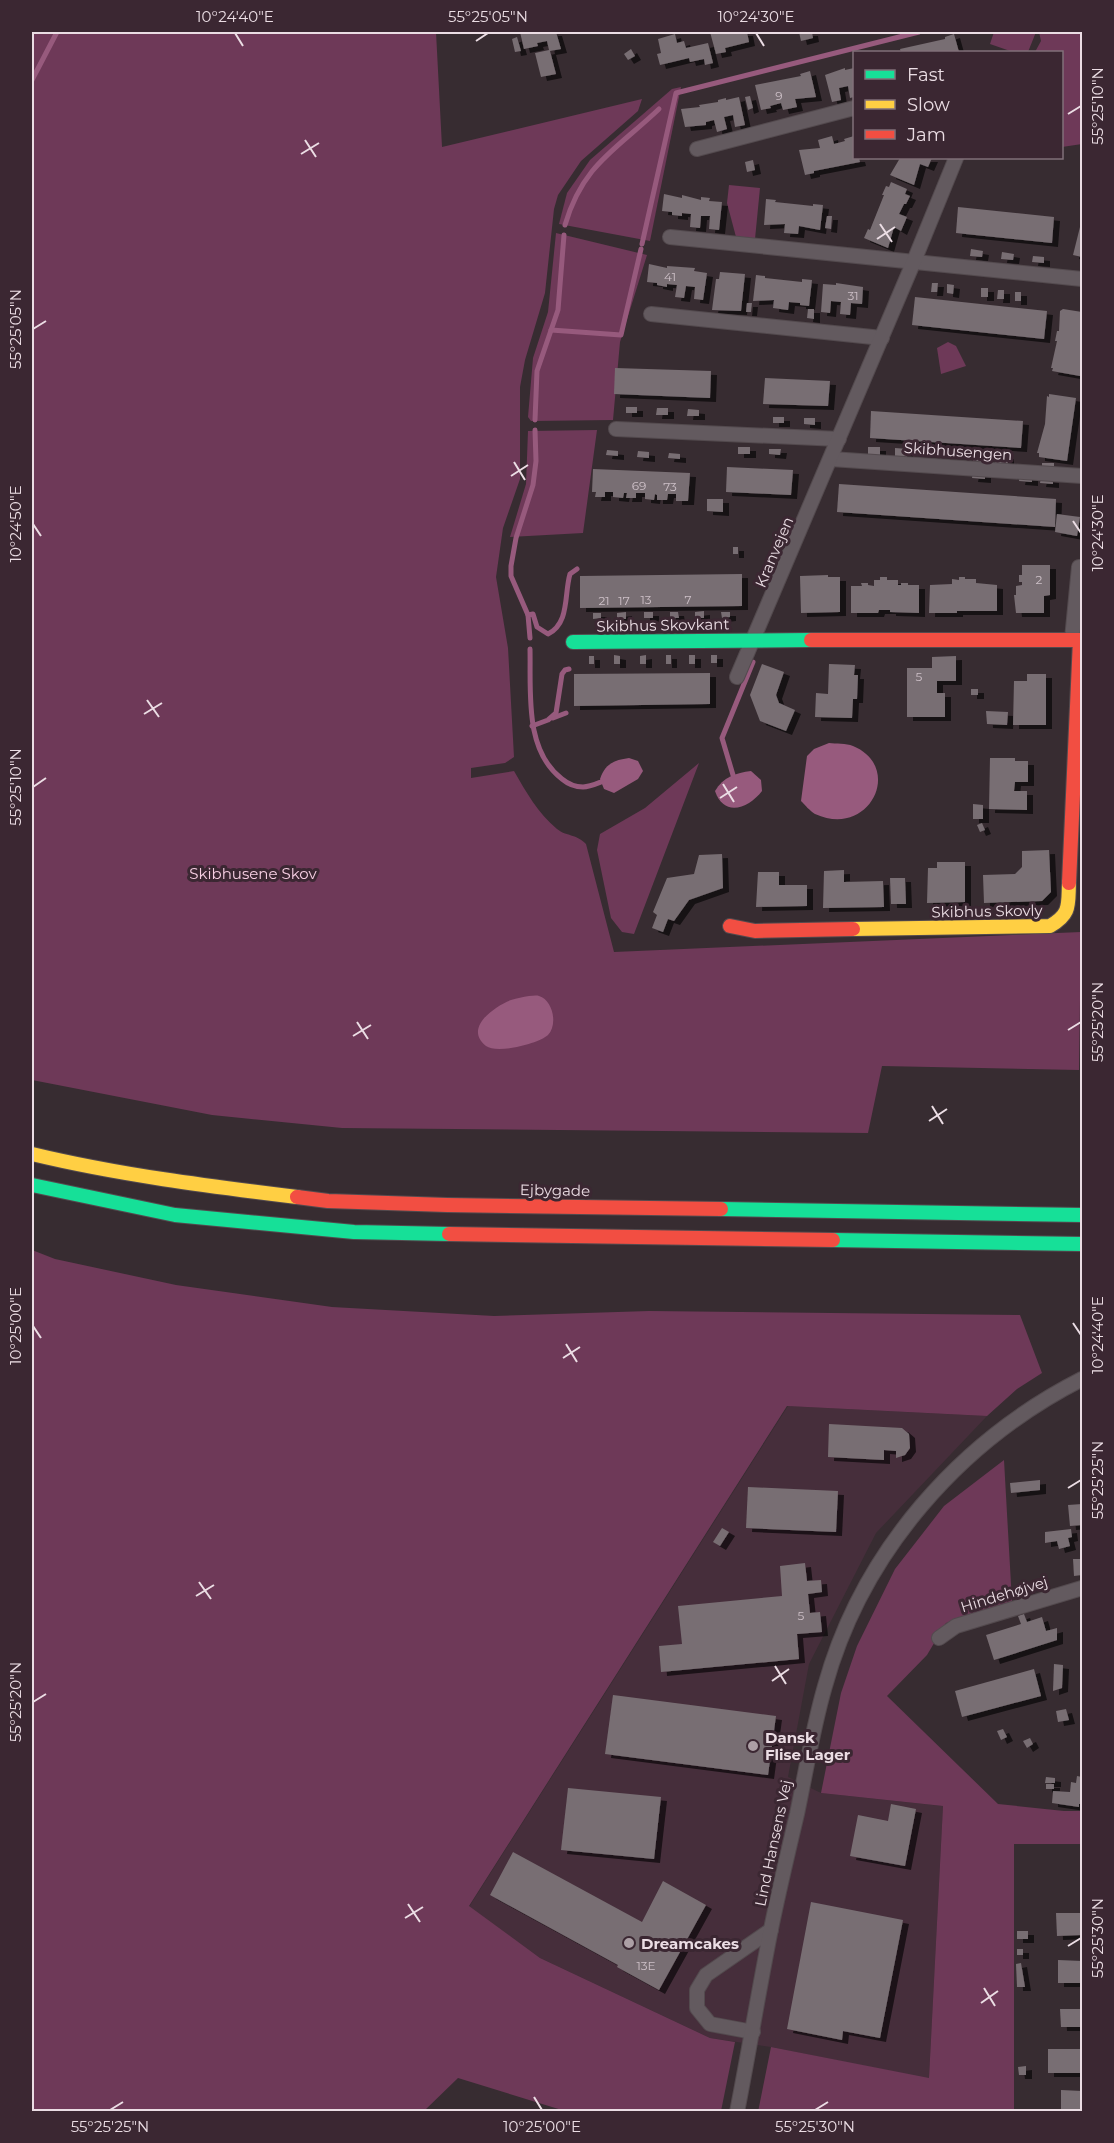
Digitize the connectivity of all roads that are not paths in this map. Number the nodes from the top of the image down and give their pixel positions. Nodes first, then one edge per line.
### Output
1 (853, 109) edge
2 (697, 149) dead end
3 (956, 159) edge
4 (670, 237) dead end
5 (914, 261) junction
6 (1083, 279) edge
7 (651, 314) dead end
8 (882, 338) junction
9 (616, 429) dead end
10 (839, 439) junction
11 (831, 459) junction
12 (1083, 476) edge
13 (1079, 567) dead end
14 (1072, 639) junction
15 (754, 640) junction
16 (573, 642) dead end
17 (737, 677) dead end
18 (730, 926) dead end
19 (32, 1154) edge
20 (32, 1185) edge
21 (1083, 1215) edge
22 (1083, 1244) edge
23 (1083, 1379) edge
24 (1060, 1390) junction
25 (1083, 1391) edge
26 (1083, 1588) edge
27 (939, 1638) dead end
28 (771, 1930) junction
29 (753, 2032) junction
30 (738, 2112) edge

1 - 2 street
3 - 5 street, Kranvejen
4 - 5 street
5 - 6 street
5 - 8 street, Kranvejen
7 - 8 street
8 - 10 street, Kranvejen
9 - 10 street
10 - 11 street, Kranvejen
11 - 12 street, Skibhusengen
11 - 15 street, Kranvejen
13 - 14 street, Skibhus Skovly
14 - 15 main road
14 - 18 main road, Skibhus Skovly
15 - 16 main road, Skibhus Skovkant
15 - 17 street, Kranvejen
19 - 21 main road, Ejbygade
20 - 22 main road
23 - 24 street, Lind Hansens Vej
24 - 25 street
24 - 28 street, Lind Hansens Vej
26 - 27 street, Hindehøjvej
28 - 29 street, Lind Hansens Vej
28 - 29 street, Lind Hansens Vej
29 - 30 street, Lind Hansens Vej

